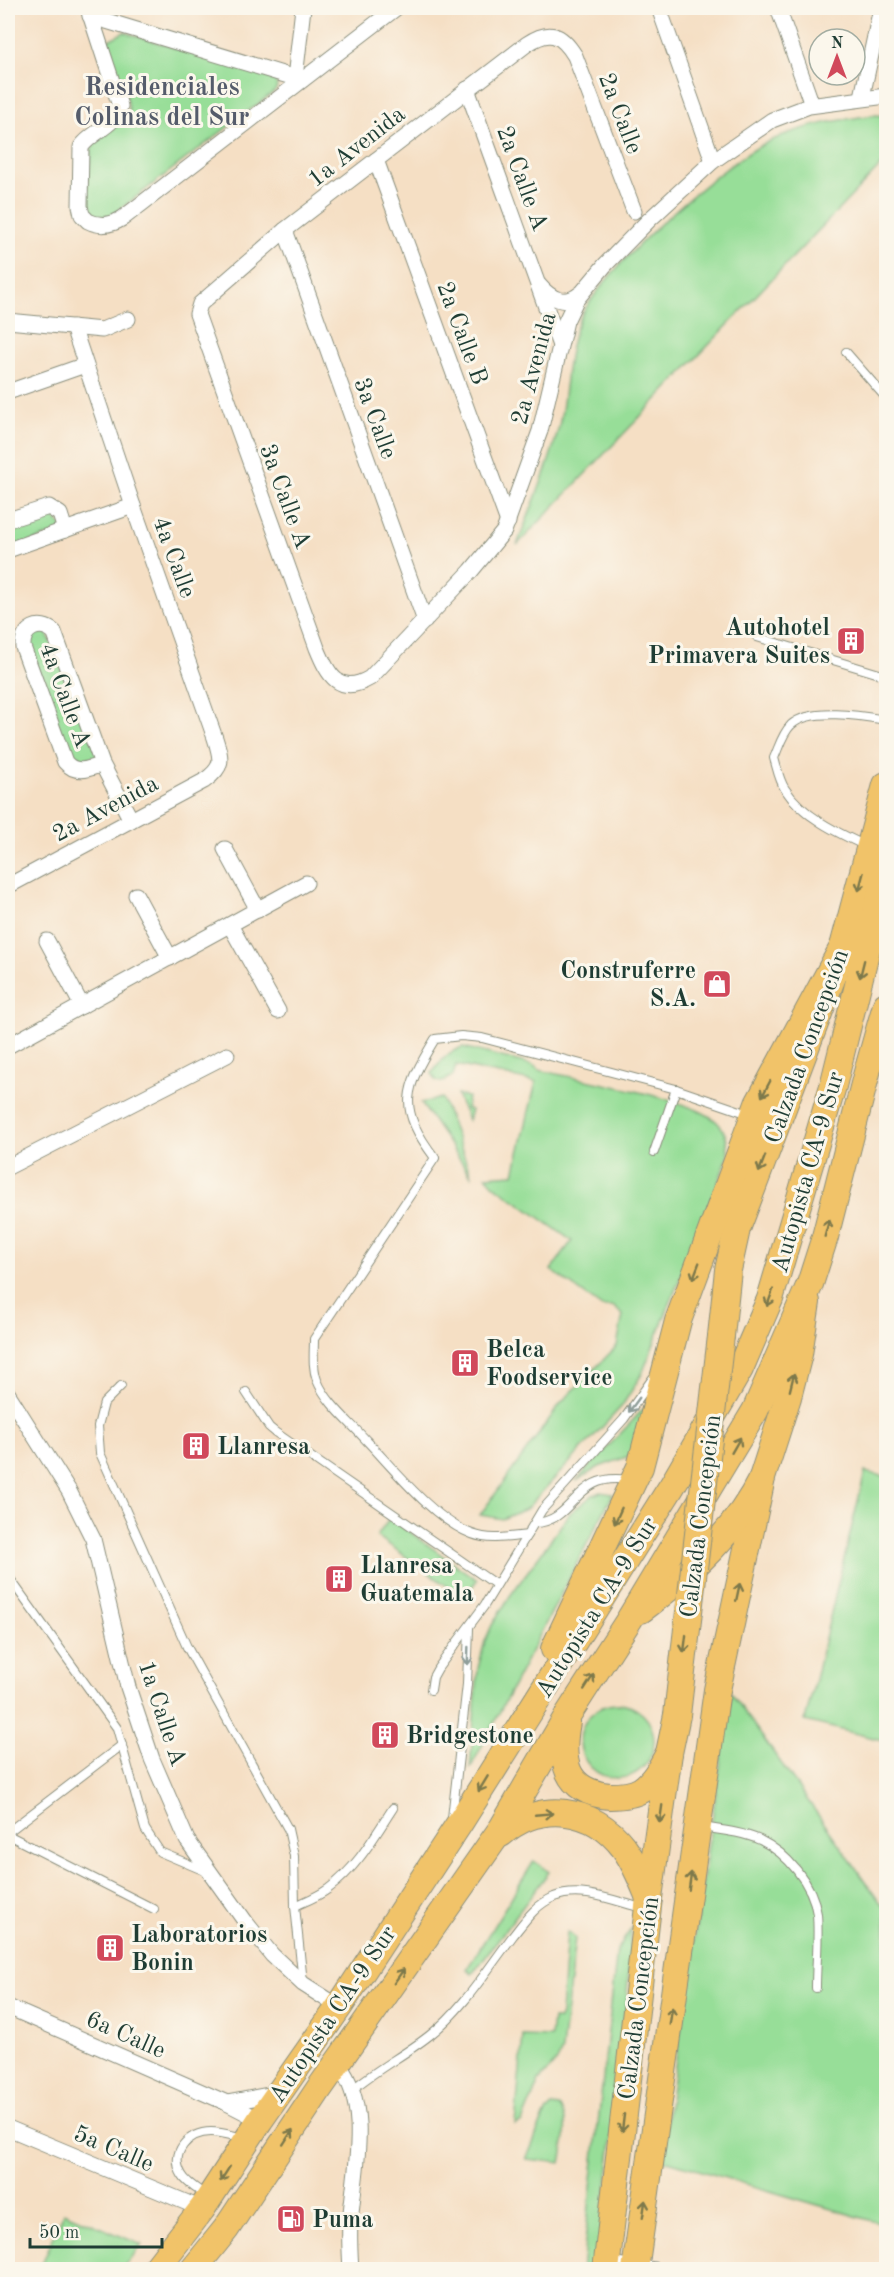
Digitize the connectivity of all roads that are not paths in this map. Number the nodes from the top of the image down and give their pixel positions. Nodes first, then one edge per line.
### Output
1 (303, 8) edge
2 (396, 8) edge
3 (659, 8) edge
4 (778, 8) edge
5 (881, 8) edge
6 (89, 12) edge
7 (132, 29) junction
8 (557, 36) joint
9 (101, 46) junction
10 (298, 79) junction
11 (467, 89) junction
12 (886, 96) edge
13 (862, 97) junction
14 (812, 105) junction
15 (376, 160) junction
16 (713, 161) junction
17 (634, 211) dead end
18 (285, 230) junction
19 (537, 282) junction
20 (582, 292) junction
21 (197, 314) joint
22 (128, 320) dead end
23 (8, 321) edge
24 (72, 327) junction
25 (559, 344) junction
26 (846, 352) dead end
27 (85, 365) junction
28 (8, 392) edge
29 (886, 398) edge
30 (133, 506) junction
31 (8, 520) edge
32 (508, 522) junction
33 (65, 530) junction
34 (8, 550) edge
35 (425, 621) junction
36 (757, 637) dead end
37 (886, 676) edge
38 (345, 685) joint
39 (886, 720) edge
40 (102, 764) junction
41 (220, 765) joint
42 (886, 785) edge
43 (130, 820) junction
44 (870, 848) junction
45 (225, 849) dead end
46 (886, 872) edge
47 (306, 883) dead end
48 (8, 886) edge
49 (136, 895) dead end
50 (258, 910) junction
51 (230, 925) junction
52 (48, 941) dead end
53 (844, 945) junction
54 (170, 957) junction
55 (886, 1005) edge
56 (82, 1006) junction
57 (278, 1011) dead end
58 (8, 1046) edge
59 (227, 1055) dead end
60 (676, 1089) junction
61 (753, 1115) junction
62 (654, 1152) dead end
63 (8, 1167) edge
64 (810, 1284) junction
65 (668, 1358) junction
66 (121, 1386) dead end
67 (246, 1392) dead end
68 (8, 1394) edge
69 (762, 1478) junction
70 (634, 1481) junction
71 (535, 1523) junction
72 (527, 1535) junction
73 (8, 1576) edge
74 (495, 1584) junction
75 (629, 1620) junction
76 (469, 1628) junction
77 (431, 1690) dead end
78 (569, 1713) junction
79 (508, 1743) junction
80 (122, 1745) junction
81 (669, 1753) junction
82 (393, 1808) dead end
83 (698, 1826) junction
84 (8, 1833) edge
85 (450, 1838) junction
86 (494, 1840) junction
87 (209, 1873) junction
88 (649, 1904) junction
89 (295, 1906) junction
90 (154, 1909) dead end
91 (303, 1984) junction
92 (816, 1988) dead end
93 (8, 2007) edge
94 (339, 2007) junction
95 (338, 2064) junction
96 (352, 2090) junction
97 (279, 2093) junction
98 (227, 2103) junction
99 (8, 2128) edge
100 (254, 2129) junction
101 (206, 2204) junction
102 (607, 2267) edge
103 (642, 2269) edge
104 (155, 2270) edge
105 (193, 2270) edge
106 (351, 2270) edge

1 - 10 street
2 - 10 street
3 - 16 street
4 - 14 street
5 - 13 street
6 - 7 street
6 - 9 street
7 - 9 street
7 - 10 street
8 - 11 street, 1a Avenida
8 - 17 street, 2a Calle
9 - 10 street
11 - 15 street, 1a Avenida
11 - 19 street, 2a Calle A
12 - 13 street, 2a Avenida
13 - 14 street, 2a Avenida
14 - 16 street, 2a Avenida
15 - 18 street, 1a Avenida
15 - 32 street, 2a Calle B
16 - 20 street, 2a Avenida
18 - 21 street, 1a Avenida
18 - 35 street, 3a Calle
19 - 20 street
19 - 25 street, 2a Calle A
20 - 25 street, 2a Avenida
21 - 38 street, 3a Calle A
22 - 24 street
23 - 24 street
24 - 27 street, 4a Calle
25 - 32 street, 2a Avenida
26 - 29 lane
27 - 28 street
27 - 30 street, 4a Calle
30 - 33 street
30 - 41 street, 4a Calle
31 - 33 street
32 - 35 street, 2a Avenida
33 - 34 street
35 - 38 street, 2a Avenida
36 - 37 lane
39 - 44 lane
40 - 40 street, 4a Calle A
40 - 43 street, 4a Calle A
41 - 43 street, 2a Avenida
42 - 44 main road, Calzada Concepción
43 - 48 street, 2a Avenida
44 -> 53 main road, Calzada Concepción
45 - 50 street
46 -> 79 main road, Autopista CA-9 Sur
47 - 50 street
49 - 54 street
50 - 51 street
51 - 54 street
51 - 57 street
52 - 56 street
53 -> 61 main road
53 -> 81 main road, Calzada Concepción, bridge
54 - 56 street
64 -> 55 main road, Autopista CA-9 Sur
56 - 58 street
59 - 63 street
60 - 61 lane
60 - 62 lane
60 - 72 lane
61 -> 65 main road
69 -> 64 main road, Calzada Concepción
75 -> 64 main road, Autopista CA-9 Sur
65 - 70 main road
65 -> 71 lane
66 - 89 lane
67 - 74 lane
68 - 87 street, 1a Calle A
69 - 75 main road
83 -> 69 main road, Calzada Concepción
70 - 71 lane
70 -> 79 main road
71 - 72 lane
72 - 74 lane
73 - 80 lane
74 - 76 lane
78 -> 75 main road, Autopista CA-9 Sur
76 - 77 lane
76 -> 85 lane
78 - 81 main road
78 - 86 main road, Autopista CA-9 Sur
79 -> 85 main road, Autopista CA-9 Sur
80 - 84 lane
80 - 87 lane
81 -> 88 main road, Calzada Concepción
82 - 89 lane
83 - 92 lane
103 -> 83 main road, Calzada Concepción
84 - 90 lane
85 - 94 main road, Autopista CA-9 Sur
86 -> 88 main road
95 -> 86 main road, Autopista CA-9 Sur
87 - 91 street, 1a Calle A
88 - 96 lane
88 -> 102 main road, Calzada Concepción
89 - 91 lane
91 - 94 street, 1a Calle A
93 - 98 street, 6a Calle
94 - 97 main road, Autopista CA-9 Sur
95 - 96 street
105 -> 95 main road, Autopista CA-9 Sur
96 - 106 street
97 - 98 street
97 - 100 main road, Autopista CA-9 Sur
98 - 100 street, 6a Calle
99 - 101 street, 5a Calle
100 -> 101 main road, Autopista CA-9 Sur
100 - 101 lane
101 - 104 main road, Autopista CA-9 Sur
102 - 103 street

